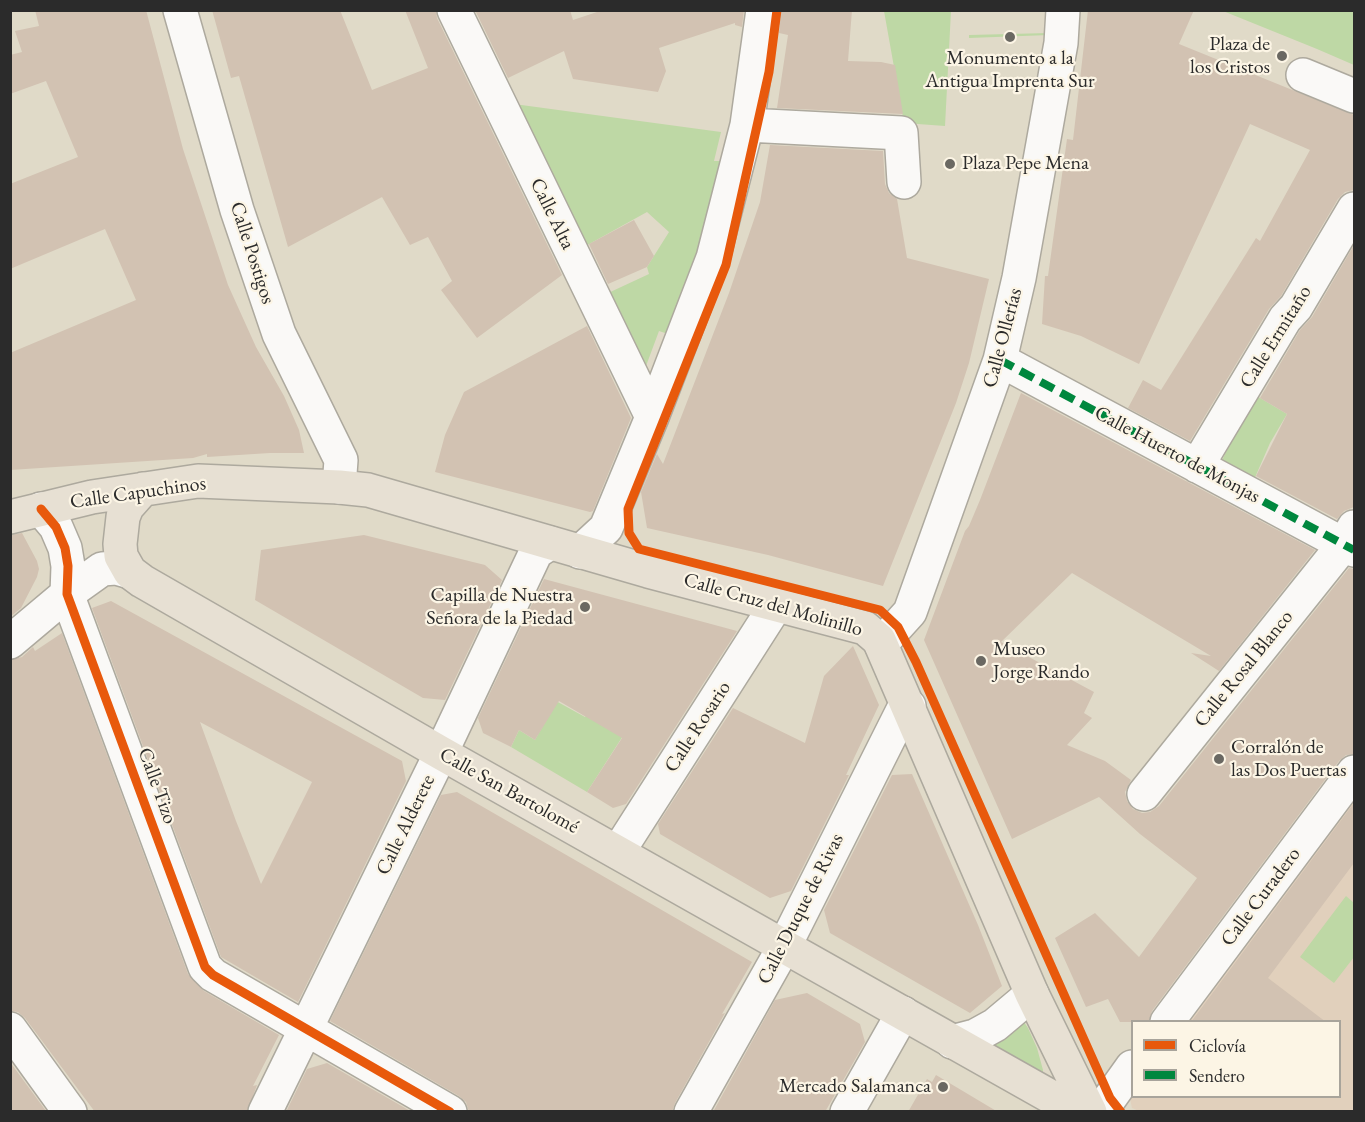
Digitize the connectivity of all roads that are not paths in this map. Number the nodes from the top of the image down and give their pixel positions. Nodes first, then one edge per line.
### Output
1 (180, 10) edge
2 (454, 10) edge
3 (763, 10) edge
4 (1063, 10) edge
5 (1303, 75) dead end
6 (1354, 96) edge
7 (747, 125) junction
8 (904, 182) dead end
9 (1354, 209) edge
10 (999, 360) junction
11 (652, 417) junction
12 (1197, 466) junction
13 (339, 487) junction
14 (143, 489) junction
15 (26, 513) edge
16 (1351, 540) edge
17 (550, 543) junction
18 (580, 552) junction
19 (130, 572) junction
20 (67, 594) junction
21 (768, 601) junction
22 (10, 642) edge
23 (881, 644) junction
24 (909, 706) junction
25 (441, 753) junction
26 (1354, 772) edge
27 (1144, 794) dead end
28 (618, 852) junction
29 (785, 945) junction
30 (1032, 994) junction
31 (903, 1012) junction
32 (1168, 1020) edge
33 (307, 1027) junction
34 (10, 1029) edge
35 (952, 1042) junction
36 (1131, 1068) edge
37 (70, 1112) edge
38 (265, 1112) edge
39 (450, 1112) edge
40 (692, 1112) edge
41 (847, 1112) edge
42 (1078, 1112) edge
43 (1089, 1112) edge
44 (1100, 1112) edge

1 - 13 street, Calle Postigos
2 - 11 street, Calle Alta
3 - 7 street
4 - 10 street, Calle Ollerías
5 - 6 street
7 - 8 street
7 - 11 street
9 - 12 street, Calle Ermitaño
10 - 12 street, Calle Huerto de Monjas
10 - 23 street, Calle Ollerías
11 - 18 street
12 - 16 street, Calle Huerto de Monjas
13 - 14 main road, Calle Capuchinos
13 - 17 main road, Calle Cruz del Molinillo
14 - 15 main road, Calle Capuchinos
14 - 19 main road
15 - 20 street, Calle Tizo
16 - 27 street, Calle Rosal Blanco
17 - 18 main road, Calle Cruz del Molinillo
17 - 25 street, Calle Alderete
18 - 21 main road, Calle Cruz del Molinillo
19 - 20 street, Calle San Bartolomé
19 - 25 main road, Calle San Bartolomé
20 - 22 street, Calle San Bartolomé
20 - 33 street, Calle Tizo
21 - 23 main road, Calle Cruz del Molinillo
21 - 28 street, Calle Rosario
23 - 24 main road, Calle Cruz del Molinillo
24 - 29 street, Calle Duque de Rivas
24 - 30 main road, Calle Cruz del Molinillo
25 - 28 main road, Calle San Bartolomé
25 - 33 street, Calle Alderete
26 - 32 street, Calle Curadero
28 - 29 main road, Calle San Bartolomé
29 - 31 main road, Calle San Bartolomé
29 - 40 street, Calle Duque de Rivas
30 - 35 street
30 - 43 main road, Calle Cruz del Molinillo
31 - 35 main road, Calle San Bartolomé
31 - 41 street
33 - 38 street, Calle Alderete
33 - 39 street, Calle Tizo
34 - 37 street
35 - 42 main road, Calle San Bartolomé
36 - 44 street

